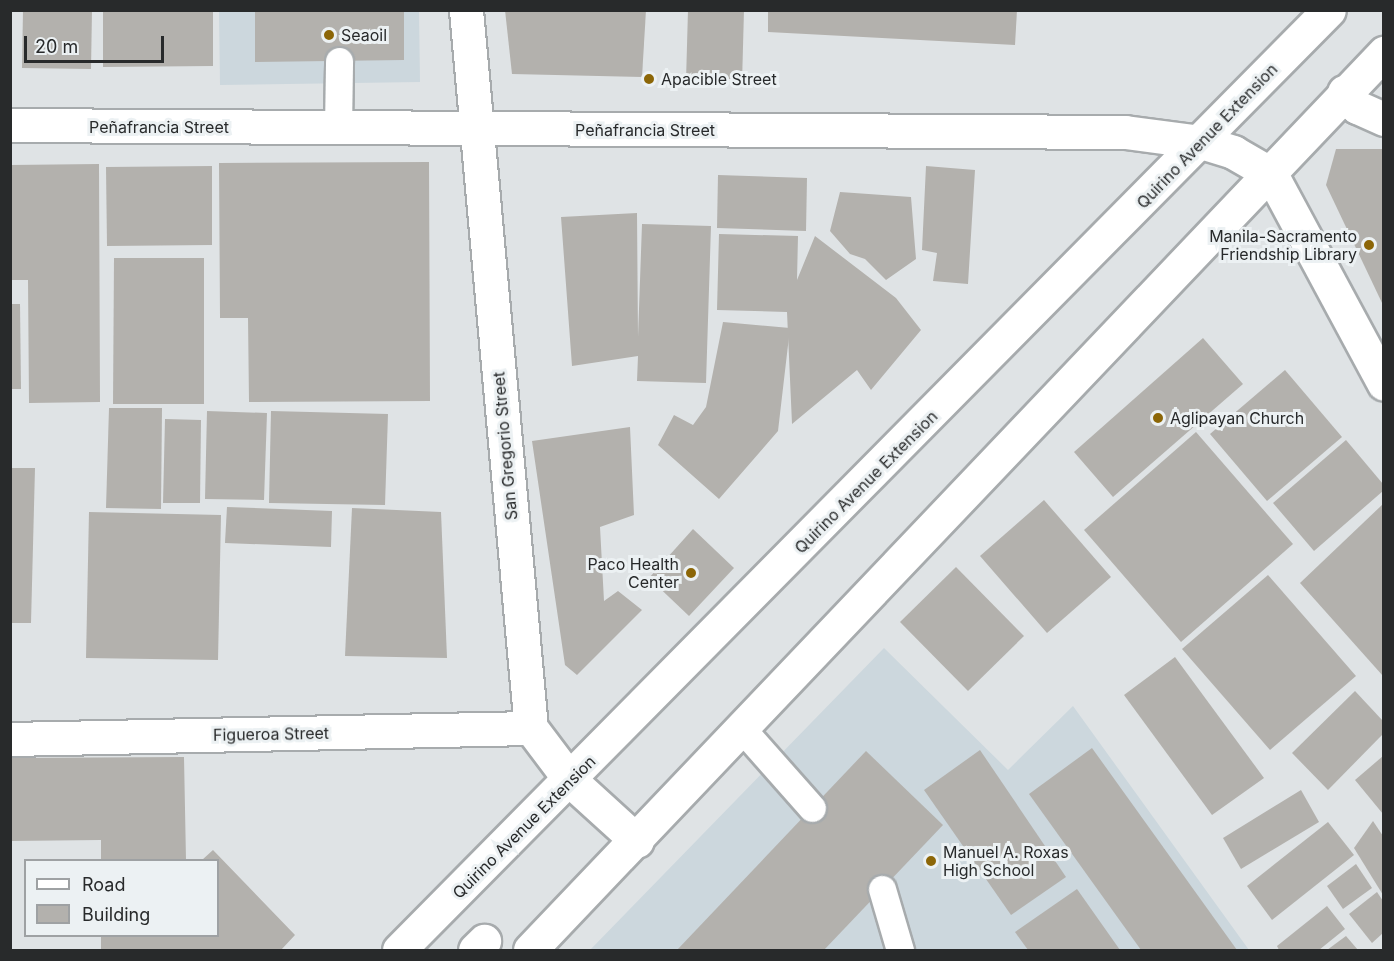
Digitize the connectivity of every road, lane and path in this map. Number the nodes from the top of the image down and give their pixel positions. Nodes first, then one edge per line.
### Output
1 (466, 10) edge
2 (1329, 10) edge
3 (1383, 52) edge
4 (339, 61) dead end
5 (1344, 92) junction
6 (1383, 119) edge
7 (10, 125) edge
8 (338, 128) junction
9 (474, 129) junction
10 (1201, 142) junction
11 (1271, 174) junction
12 (1383, 384) edge
13 (531, 728) junction
14 (743, 730) junction
15 (10, 739) edge
16 (571, 781) junction
17 (812, 808) dead end
18 (636, 841) junction
19 (882, 889) dead end
20 (399, 951) edge
21 (530, 951) edge
22 (900, 951) edge

1 - 9 street, San Gregorio Street
2 - 10 street, Quirino Avenue Extension
3 - 5 street
4 - 8 lane
5 - 6 street
5 - 11 street
7 - 8 street, Peñafrancia Street
8 - 9 street, Peñafrancia Street
9 - 10 street, Peñafrancia Street
9 - 13 street, San Gregorio Street
10 - 11 street, Peñafrancia Street
10 - 16 street, Quirino Avenue Extension
11 - 12 street
11 - 14 street
13 - 15 street, Figueroa Street
13 - 16 street
14 - 17 lane
14 - 18 street
16 - 18 street
16 - 20 street, Quirino Avenue Extension
18 - 21 street
19 - 22 lane

